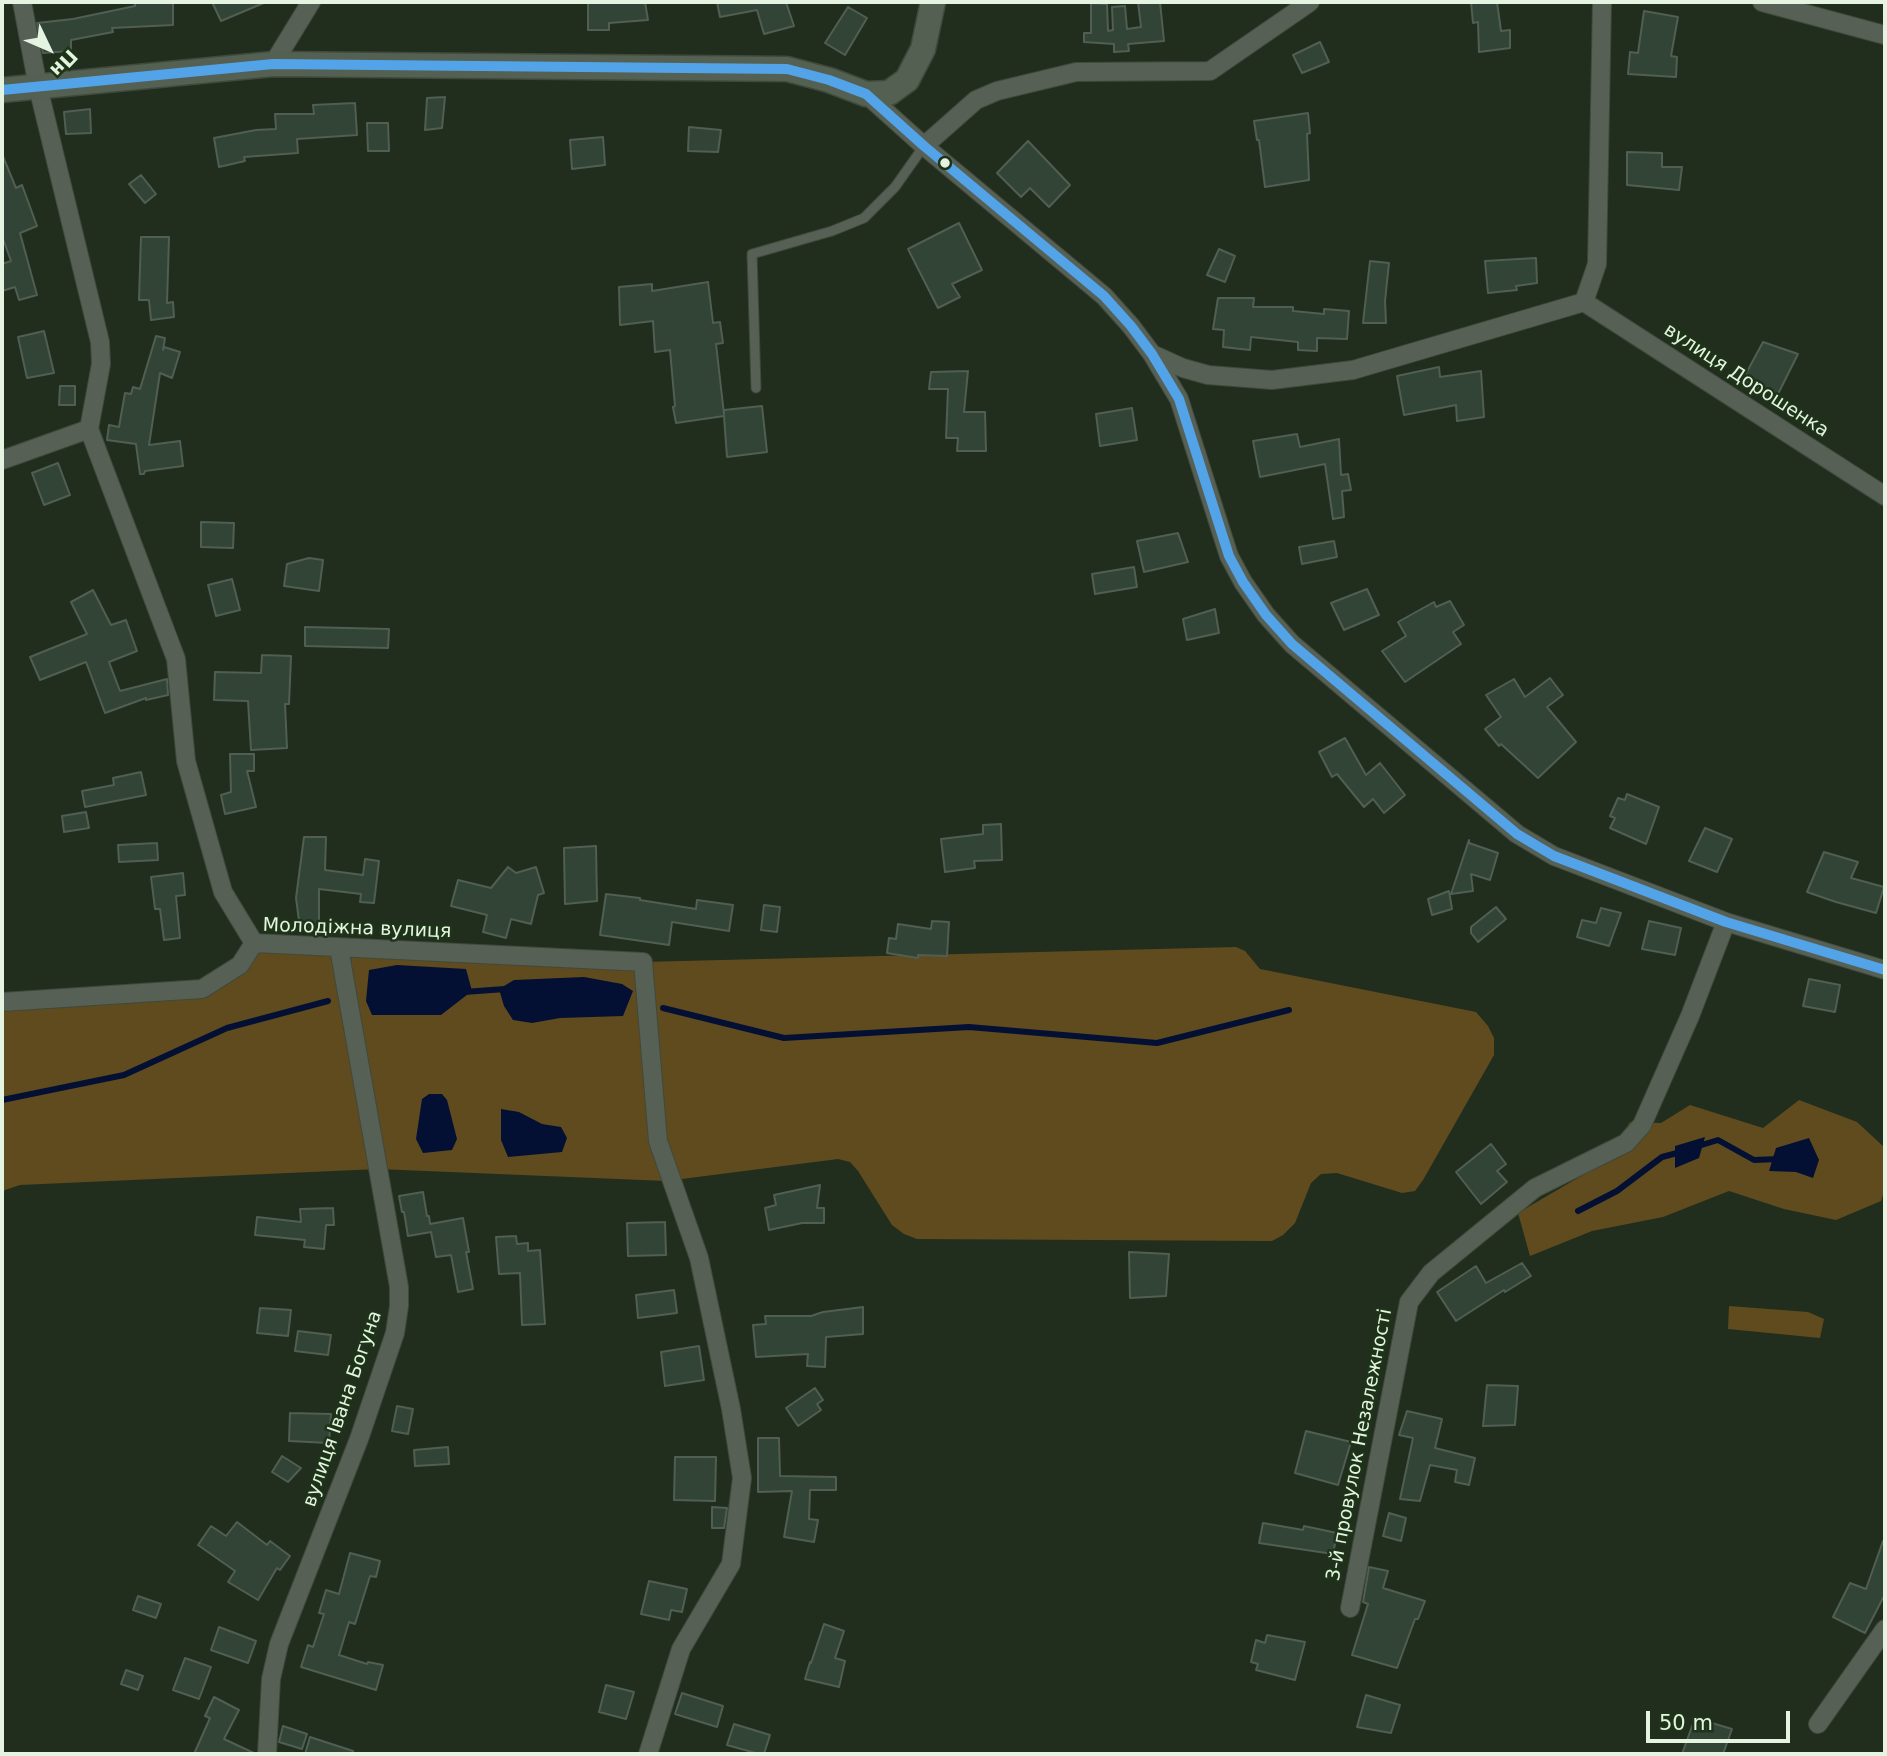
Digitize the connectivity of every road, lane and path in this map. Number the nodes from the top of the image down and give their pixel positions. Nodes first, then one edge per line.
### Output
1 (22, 2) edge
2 (311, 2) edge
3 (933, 2) edge
4 (1310, 2) edge
5 (1602, 2) edge
6 (1762, 2) edge
7 (1885, 35) edge
8 (273, 64) junction
9 (38, 87) junction
10 (2, 90) edge
11 (866, 94) junction
12 (924, 146) junction
13 (1584, 302) junction
14 (1152, 354) junction
15 (756, 388) dead end
16 (89, 429) junction
17 (2, 460) edge
18 (1885, 496) edge
19 (1726, 922) junction
20 (254, 943) junction
21 (339, 948) junction
22 (1885, 970) edge
23 (2, 1002) edge
24 (1350, 1608) dead end
25 (1885, 1629) edge
26 (1818, 1724) dead end
27 (267, 1754) edge
28 (648, 1754) edge

1 - 9 street
2 - 8 street
3 - 11 street
4 - 12 street
5 - 13 street
6 - 7 street
8 - 9 street
8 - 11 street
9 - 10 street
9 - 16 street
11 - 12 street
12 - 14 street
12 - 15 lane
13 - 14 street
13 - 18 street, вулиця Дорошенка
14 - 19 street
16 - 17 street
16 - 20 street
19 - 22 street
19 - 24 street, 3-й провулок Незалежності
20 - 21 street, Молодіжна вулиця
20 - 23 street, Молодіжна вулиця
21 - 27 street, вулиця Івана Богуна
21 - 28 street, Молодіжна вулиця
25 - 26 street

